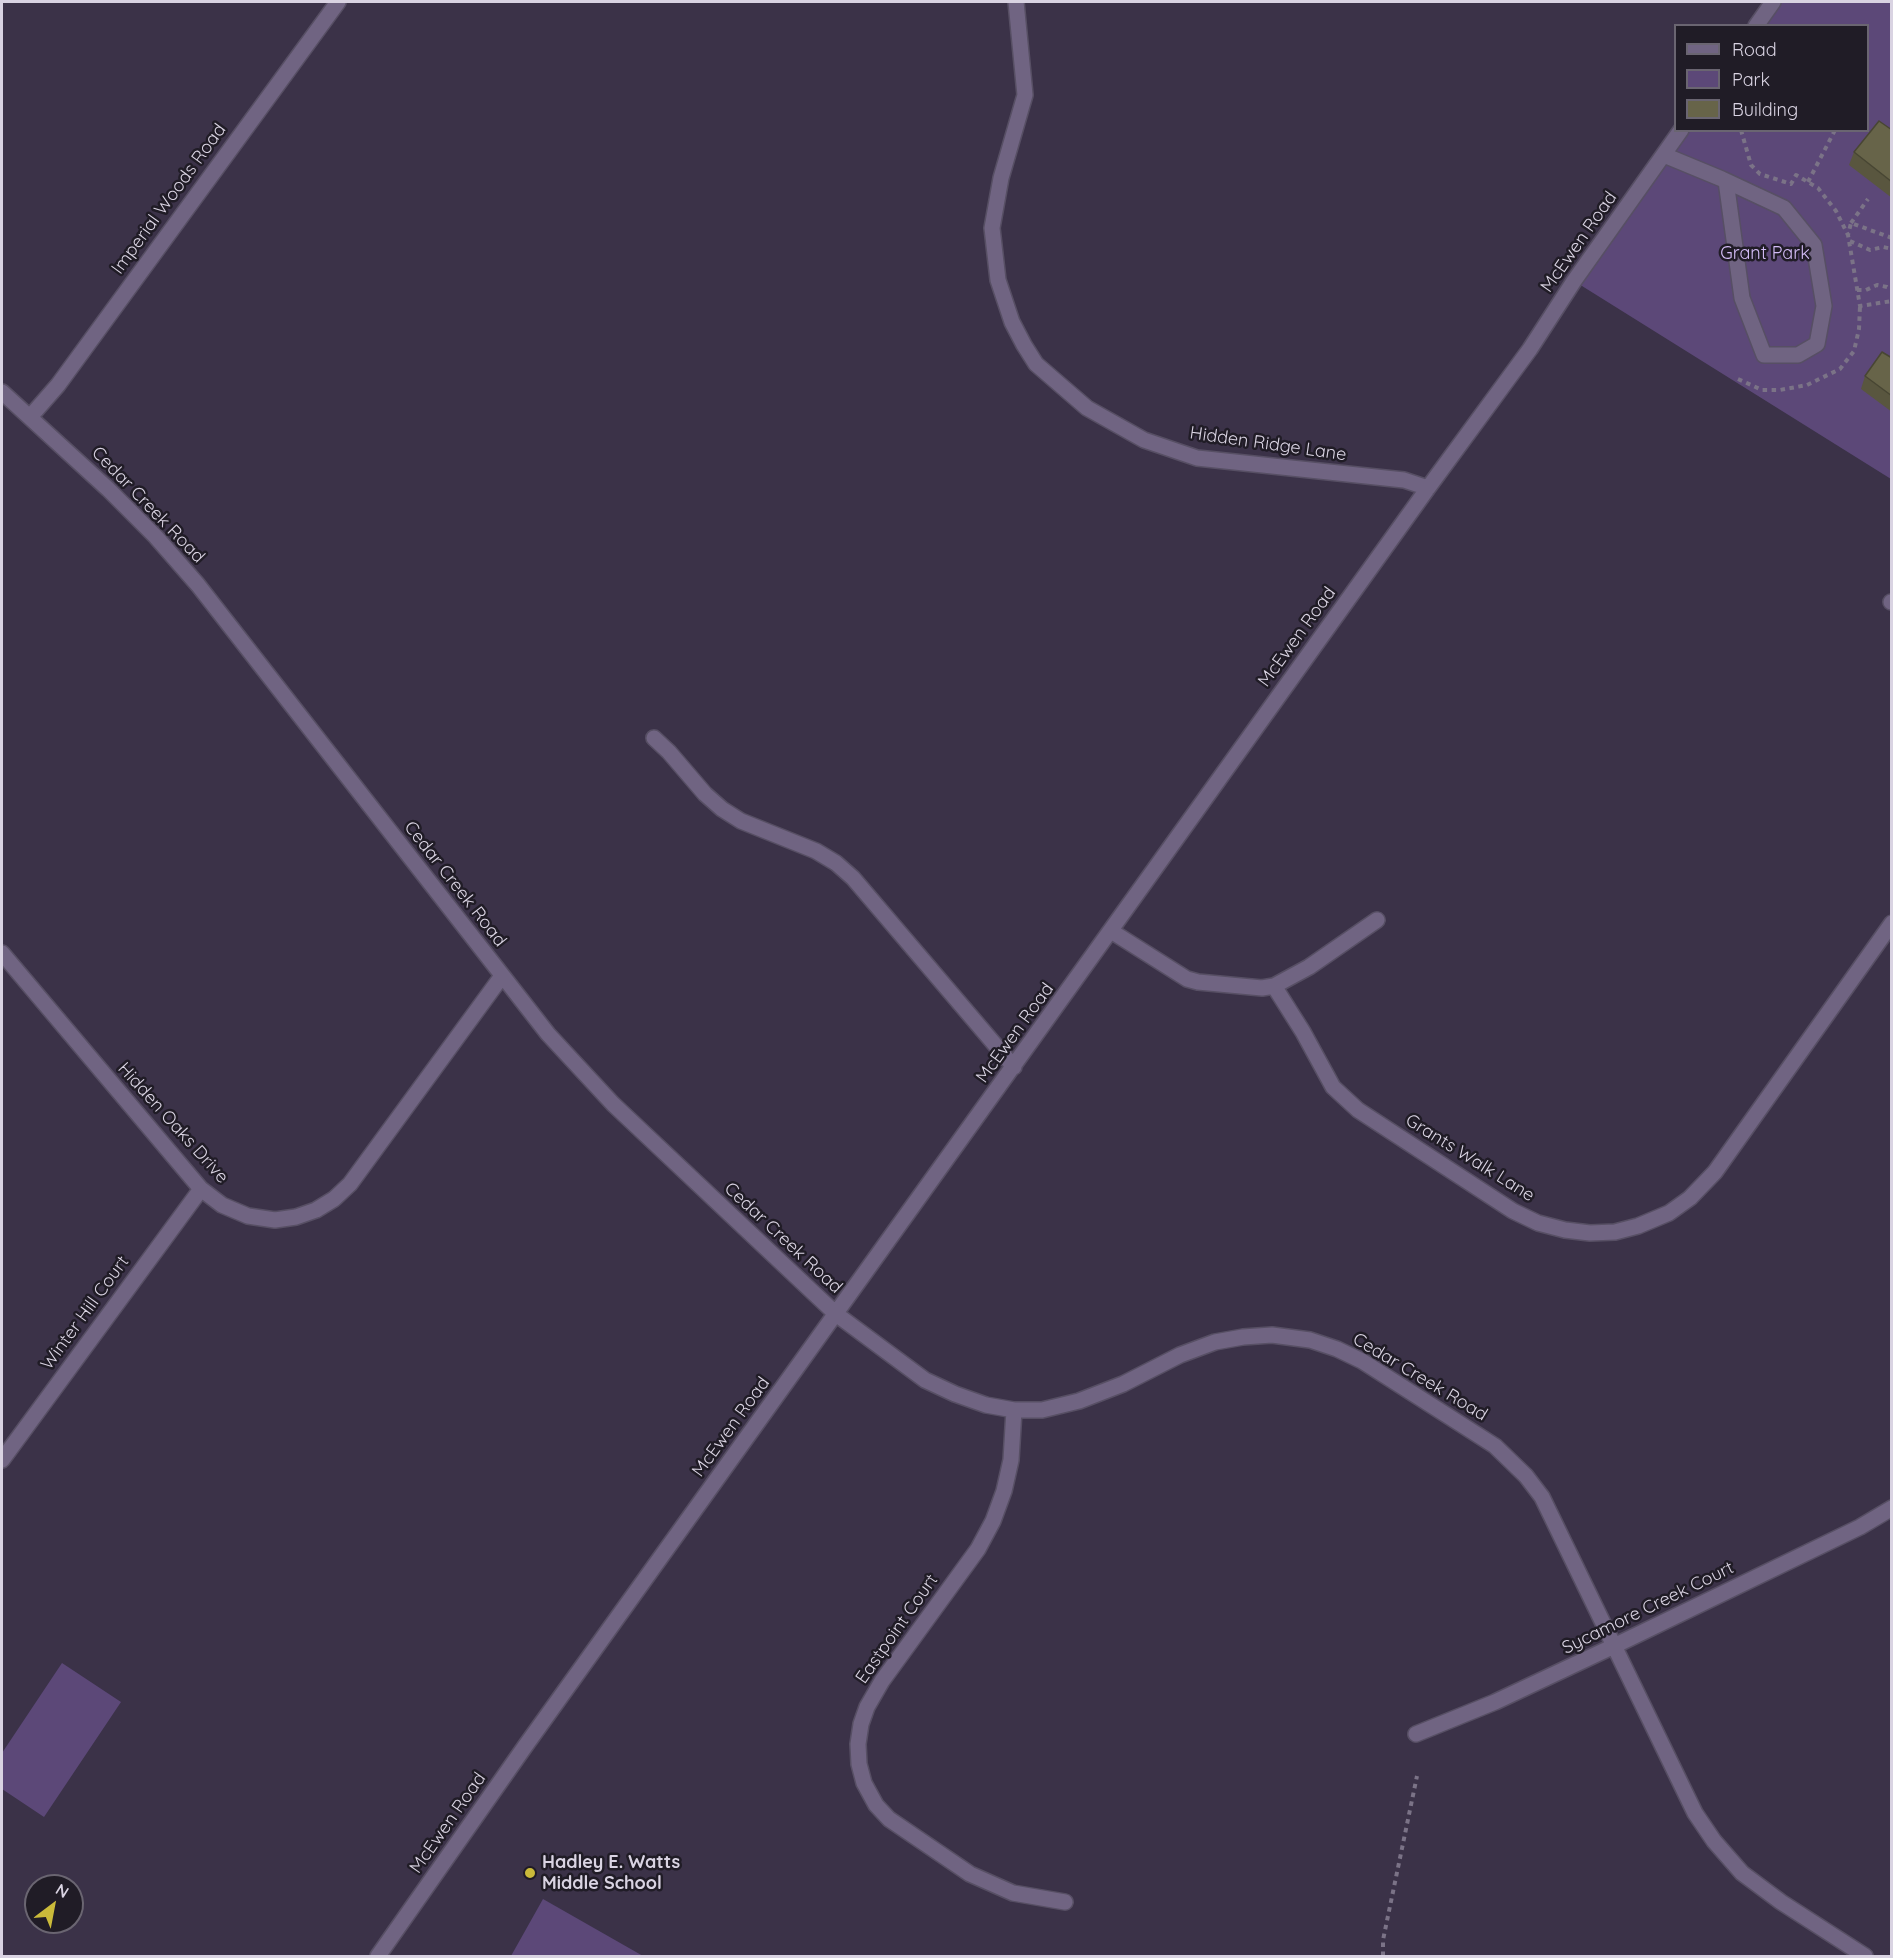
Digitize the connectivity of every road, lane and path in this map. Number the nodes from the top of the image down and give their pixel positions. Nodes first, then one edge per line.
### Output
1 (338, 2) edge
2 (1016, 2) edge
3 (1773, 2) edge
4 (1757, 24) edge
5 (1680, 132) edge
6 (1742, 132) edge
7 (1834, 132) edge
8 (1664, 155) junction
9 (1726, 181) junction
10 (1808, 182) junction
11 (1868, 199) dead end
12 (1851, 223) junction
13 (1848, 235) junction
14 (1892, 238) edge
15 (1849, 240) junction
16 (1892, 249) edge
17 (1857, 290) junction
18 (1892, 290) edge
19 (1892, 301) edge
20 (2, 392) edge
21 (30, 417) junction
22 (1428, 488) junction
23 (654, 738) dead end
24 (1377, 920) dead end
25 (1892, 923) edge
26 (1111, 931) junction
27 (2, 953) edge
28 (502, 976) junction
29 (1274, 986) junction
30 (1014, 1067) junction
31 (201, 1189) junction
32 (836, 1314) junction
33 (1014, 1410) junction
34 (2, 1460) edge
35 (1892, 1508) edge
36 (1614, 1646) junction
37 (1416, 1734) dead end
38 (1417, 1776) dead end
39 (1065, 1902) dead end
40 (378, 1956) edge
41 (1383, 1956) edge
42 (1865, 1956) edge

1 - 21 street, Imperial Woods Road
2 - 22 street, Hidden Ridge Lane
3 - 4 street
5 - 8 street, McEwen Road
6 - 10 path
7 - 10 path
8 - 9 street
8 - 22 street, McEwen Road
9 - 9 street
10 - 13 path
11 - 12 path
12 - 13 path
12 - 14 path
13 - 15 path
15 - 16 path
15 - 17 path
17 - 18 path
17 - 19 path
20 - 21 street, Cedar Creek Road
21 - 28 street, Cedar Creek Road
22 - 26 street, McEwen Road
23 - 30 street
24 - 29 street
25 - 29 street, Grants Walk Lane
26 - 29 street
26 - 30 street, McEwen Road
27 - 31 street, Hidden Oaks Drive
28 - 31 street, Hidden Oaks Drive
28 - 32 street, Cedar Creek Road
30 - 32 street, McEwen Road
31 - 34 street, Winter Hill Court
32 - 33 street, Cedar Creek Road
32 - 40 street, McEwen Road
33 - 36 street, Cedar Creek Road
33 - 39 street, Eastpoint Court
35 - 36 street, Sycamore Creek Court
36 - 37 street, Sycamore Creek Court
36 - 42 street, Cedar Creek Road
38 - 41 path

